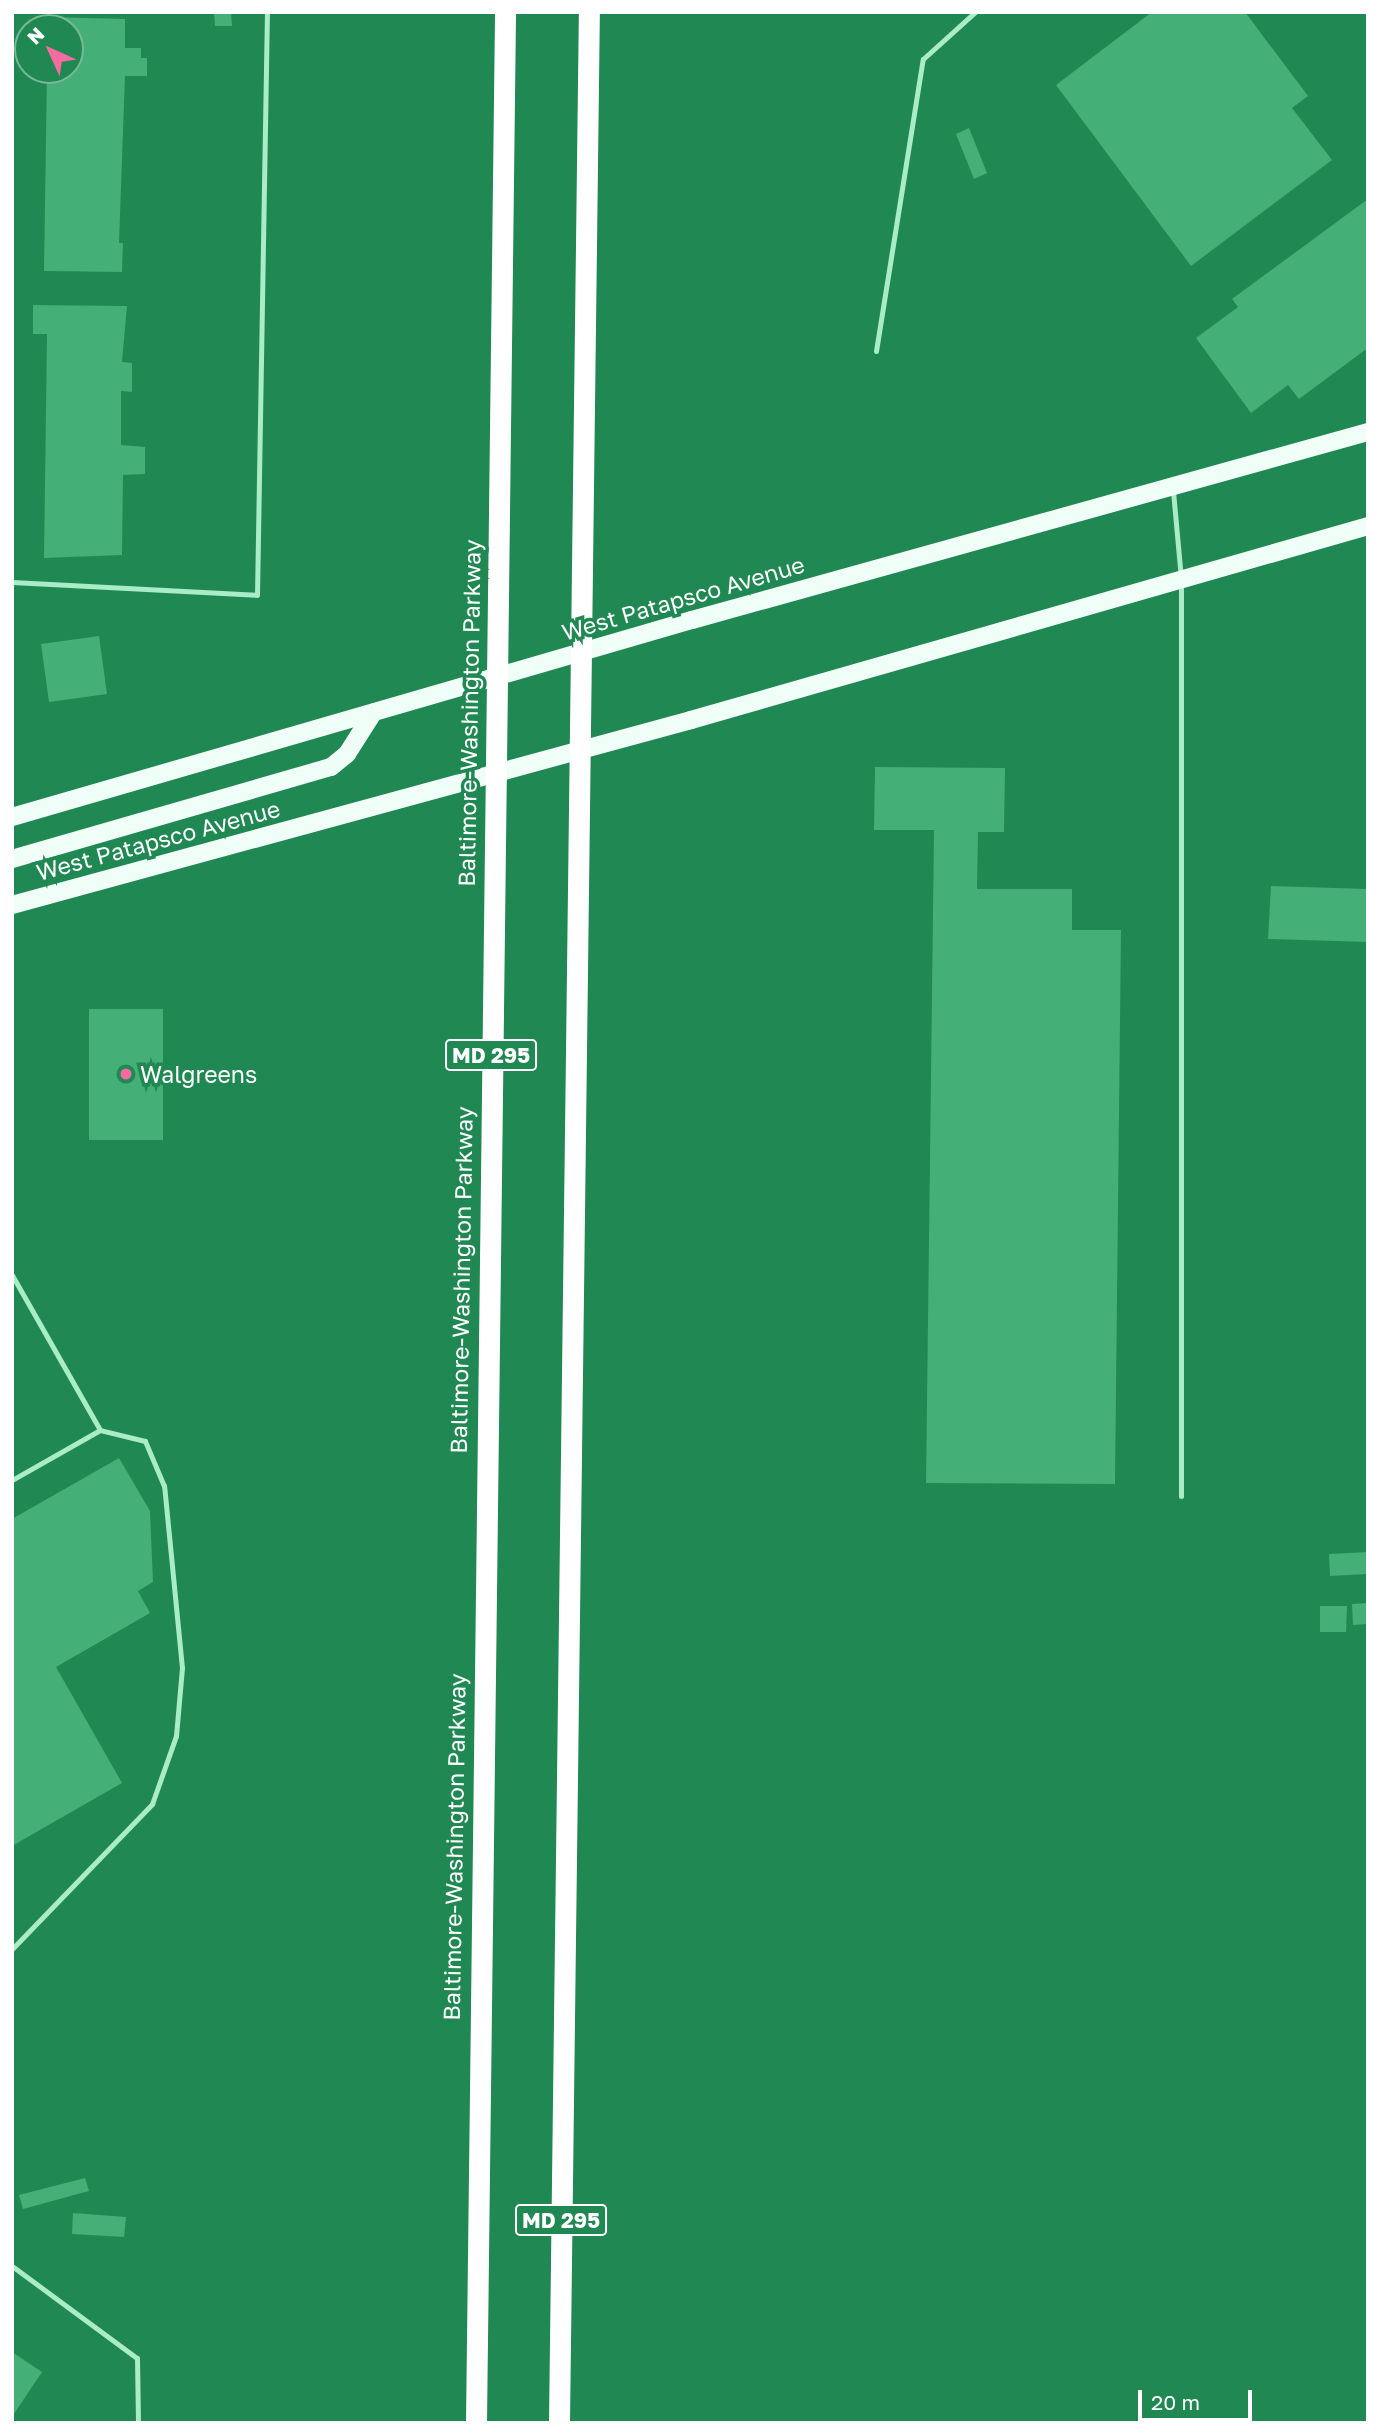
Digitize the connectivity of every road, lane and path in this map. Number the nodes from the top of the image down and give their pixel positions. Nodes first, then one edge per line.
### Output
1 (267, 12) edge
2 (505, 12) edge
3 (589, 12) edge
4 (975, 12) edge
5 (876, 351) dead end
6 (1368, 432) edge
7 (1172, 486) junction
8 (1368, 526) edge
9 (1181, 579) junction
10 (12, 582) edge
11 (373, 713) junction
12 (12, 817) edge
13 (12, 859) edge
14 (12, 905) edge
15 (12, 1275) edge
16 (100, 1430) junction
17 (12, 1480) edge
18 (1181, 1496) dead end
19 (12, 1949) edge
20 (12, 2266) edge
21 (138, 2423) edge
22 (475, 2423) edge
23 (559, 2423) edge

1 - 10 lane
2 - 22 highway, Baltimore-Washington Parkway / MD 295
3 - 23 highway, MD 295
4 - 5 lane
6 - 7 main road, West Patapsco Avenue
7 - 9 lane
7 - 11 main road, West Patapsco Avenue
8 - 9 main road, West Patapsco Avenue
9 - 14 main road, West Patapsco Avenue
9 - 18 lane
11 - 12 main road, West Patapsco Avenue
11 - 13 main road
15 - 16 lane
16 - 17 lane
16 - 19 lane
20 - 21 lane

